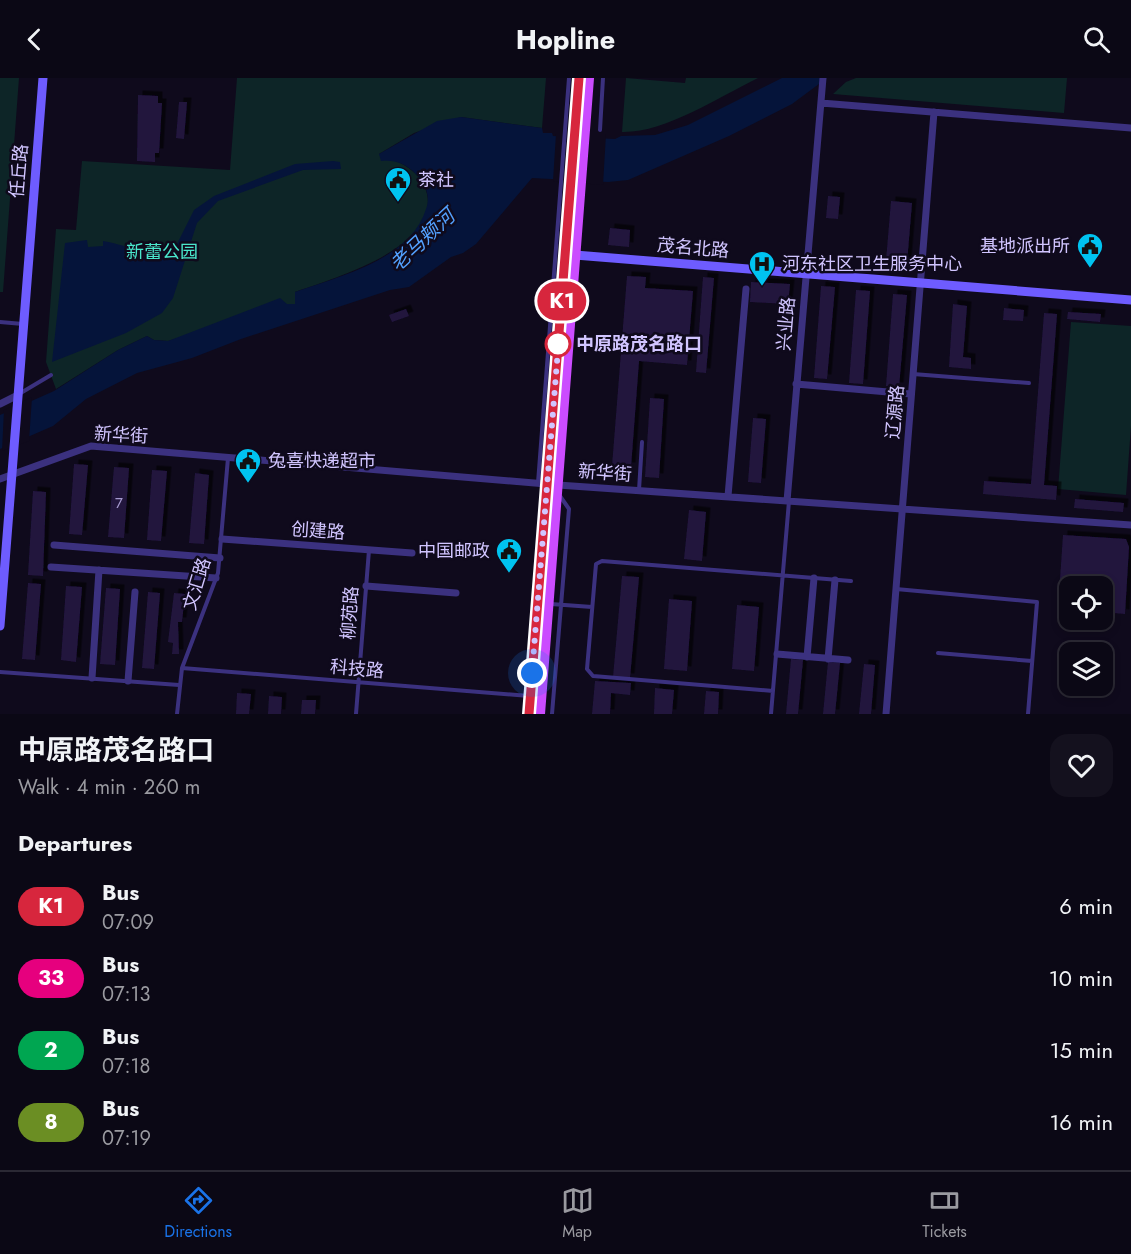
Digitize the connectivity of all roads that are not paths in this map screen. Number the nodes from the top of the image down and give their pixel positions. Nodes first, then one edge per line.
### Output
1 (43, 78) edge
2 (569, 78) edge
3 (579, 78) edge
4 (589, 78) edge
5 (603, 78) edge
6 (823, 78) edge
7 (821, 103) junction
8 (934, 112) junction
9 (1131, 128) edge
10 (575, 129) junction
11 (600, 130) dead end
12 (572, 184) junction
13 (575, 255) junction
14 (806, 274) junction
15 (920, 283) junction
16 (746, 289) dead end
17 (1131, 300) edge
18 (0, 322) edge
19 (24, 324) junction
20 (913, 374) junction
21 (51, 375) dead end
22 (1029, 383) dead end
23 (796, 384) junction
24 (911, 394) junction
25 (18, 398) junction
26 (0, 404) edge
27 (642, 442) dead end
28 (228, 458) junction
29 (12, 476) junction
30 (0, 479) edge
31 (550, 486) junction
32 (639, 490) junction
33 (728, 496) junction
34 (788, 501) junction
35 (902, 509) junction
36 (1131, 525) edge
37 (222, 539) junction
38 (54, 544) dead end
39 (369, 550) junction
40 (412, 553) dead end
41 (220, 558) junction
42 (51, 567) dead end
43 (99, 570) junction
44 (783, 576) junction
45 (216, 578) junction
46 (814, 578) junction
47 (835, 580) junction
48 (851, 581) dead end
49 (366, 586) junction
50 (896, 589) junction
51 (135, 592) dead end
52 (456, 593) dead end
53 (548, 603) junction
54 (561, 604) junction
55 (592, 607) junction
56 (0, 626) edge
57 (938, 653) dead end
58 (777, 654) junction
59 (807, 657) junction
60 (828, 658) junction
61 (848, 660) dead end
62 (1032, 661) junction
63 (182, 668) junction
64 (0, 672) edge
65 (92, 678) junction
66 (128, 681) junction
67 (358, 682) junction
68 (179, 685) junction
69 (773, 691) junction
70 (530, 697) junction
71 (177, 714) edge
72 (356, 714) edge
73 (529, 714) edge
74 (540, 714) edge
75 (552, 714) edge
76 (771, 714) edge
77 (886, 714) edge
78 (1028, 714) edge

1 - 19 street, 任丘路
2 - 10 lane
3 - 10 main road
4 - 10 main road
5 - 11 lane
6 - 7 street, 兴业路
7 - 8 street
7 - 14 street, 兴业路
8 - 9 street
8 - 15 street, 辽源路
10 - 12 main road
10 - 12 lane
12 - 13 main road
12 - 31 main road
13 - 14 street, 茂名北路
13 - 31 main road
14 - 15 street, 茂名北路
14 - 23 street, 兴业路
15 - 17 street, 茂名北路
15 - 20 street, 辽源路
16 - 33 street
18 - 19 lane
19 - 25 street, 任丘路
20 - 22 lane
20 - 24 street, 辽源路
21 - 25 lane
23 - 24 street
23 - 34 street, 兴业路
24 - 35 street, 辽源路
25 - 26 street
25 - 29 street, 任丘路
27 - 32 lane
28 - 29 street, 新华街
28 - 31 street, 新华街
28 - 37 lane, 文汇路
29 - 30 street, 新华街
29 - 56 street, 任丘路
31 - 32 street, 新华街
31 - 53 main road
31 - 54 lane
31 - 70 main road
32 - 33 street, 新华街
33 - 34 street, 新华街
34 - 35 street, 新华街
34 - 44 lane
35 - 36 street, 新华街
35 - 50 street, 辽源路
37 - 39 street, 创建路
37 - 41 lane, 文汇路
38 - 41 street
39 - 40 street, 创建路
39 - 49 lane, 柳苑路
41 - 45 lane, 文汇路
42 - 43 street
43 - 45 street
43 - 65 street
44 - 46 lane
44 - 55 lane
44 - 58 lane
45 - 63 lane, 文汇路
46 - 47 lane
46 - 59 street
47 - 48 lane
47 - 60 street
49 - 52 street
49 - 67 lane, 柳苑路
50 - 62 lane
50 - 77 street, 辽源路
51 - 66 street
53 - 54 lane
53 - 74 main road
54 - 55 lane
54 - 75 lane
55 - 69 lane
57 - 62 lane
58 - 59 street
58 - 69 lane
59 - 60 street
60 - 61 street
62 - 78 lane
63 - 67 lane, 科技路
63 - 68 lane, 文汇路
64 - 65 lane
65 - 66 lane
66 - 68 lane
67 - 70 lane, 科技路
67 - 72 lane, 柳苑路
68 - 71 lane, 文汇路
69 - 76 lane
70 - 73 main road

